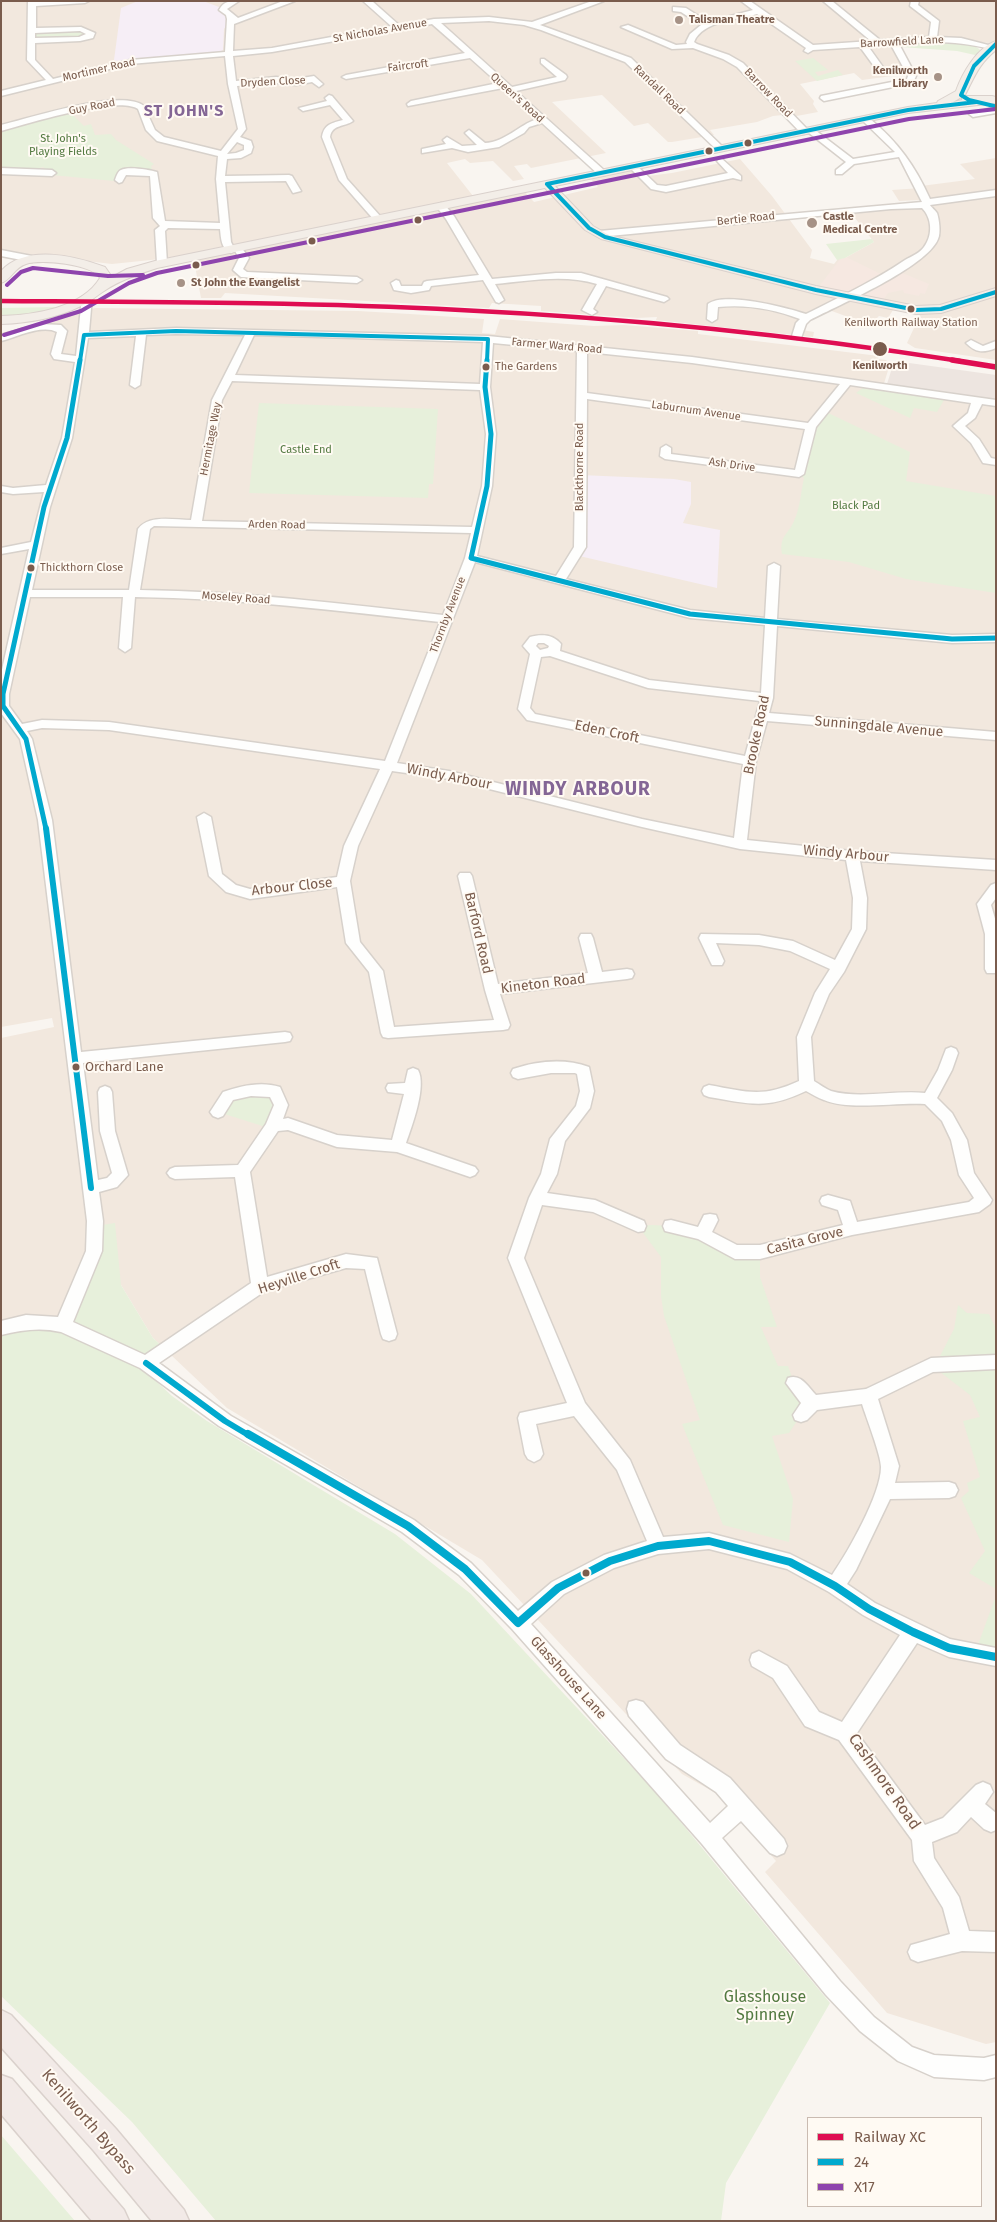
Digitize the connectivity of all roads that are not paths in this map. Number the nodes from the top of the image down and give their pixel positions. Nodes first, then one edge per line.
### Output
1 (85, 1) edge
2 (234, 1) edge
3 (290, 1) edge
4 (367, 1) edge
5 (600, 1) edge
6 (745, 1) edge
7 (827, 1) edge
8 (915, 1) edge
9 (32, 3) edge
10 (682, 9) dead end
11 (758, 11) junction
12 (230, 19) junction
13 (434, 21) junction
14 (532, 25) junction
15 (706, 25) junction
16 (625, 27) dead end
17 (396, 28) junction
18 (32, 32) junction
19 (933, 40) junction
20 (32, 41) junction
21 (893, 41) junction
22 (877, 42) junction
23 (862, 43) junction
24 (994, 45) edge
25 (694, 46) junction
26 (228, 53) junction
27 (470, 55) junction
28 (544, 64) dead end
29 (879, 67) dead end
30 (972, 71) junction
31 (346, 77) dead end
32 (314, 79) dead end
33 (51, 81) junction
34 (232, 84) junction
35 (506, 87) junction
36 (962, 92) junction
37 (1, 94) edge
38 (983, 95) edge
39 (824, 98) dead end
40 (411, 104) dead end
41 (934, 106) junction
42 (303, 108) dead end
43 (996, 110) edge
44 (542, 120) junction
45 (866, 120) junction
46 (1, 128) edge
47 (809, 132) junction
48 (469, 133) dead end
49 (236, 139) junction
50 (483, 146) junction
51 (721, 149) junction
52 (425, 151) dead end
53 (900, 154) dead end
54 (223, 155) junction
55 (721, 161) dead end
56 (850, 162) junction
57 (633, 167) junction
58 (1, 171) edge
59 (839, 172) dead end
60 (52, 173) dead end
61 (602, 173) junction
62 (220, 179) junction
63 (119, 180) dead end
64 (547, 184) junction
65 (296, 191) dead end
66 (996, 193) edge
67 (926, 204) junction
68 (441, 206) junction
69 (378, 219) junction
70 (166, 226) junction
71 (224, 226) junction
72 (599, 234) junction
73 (234, 250) junction
74 (1, 254) edge
75 (32, 259) junction
76 (159, 264) junction
77 (86, 265) junction
78 (3, 276) edge
79 (488, 279) junction
80 (358, 280) dead end
81 (603, 282) junction
82 (396, 283) dead end
83 (102, 287) junction
84 (996, 292) edge
85 (849, 297) junction
86 (664, 299) dead end
87 (501, 302) dead end
88 (87, 304) junction
89 (592, 312) dead end
90 (39, 316) junction
91 (807, 318) junction
92 (1, 320) edge
93 (712, 320) dead end
94 (1, 327) edge
95 (251, 332) junction
96 (141, 333) junction
97 (84, 335) junction
98 (797, 336) dead end
99 (1, 338) edge
100 (488, 340) junction
101 (971, 344) dead end
102 (996, 344) edge
103 (582, 348) junction
104 (81, 359) junction
105 (228, 378) junction
106 (848, 381) junction
107 (135, 385) dead end
108 (485, 387) junction
109 (580, 395) junction
110 (977, 400) junction
111 (996, 403) edge
112 (958, 426) junction
113 (811, 427) junction
114 (946, 430) dead end
115 (665, 454) dead end
116 (988, 461) edge
117 (50, 488) junction
118 (1, 489) edge
119 (196, 523) junction
120 (478, 530) junction
121 (35, 545) junction
122 (1, 551) edge
123 (471, 558) junction
124 (774, 566) dead end
125 (559, 580) junction
126 (24, 593) junction
127 (132, 593) junction
128 (446, 619) junction
129 (771, 623) junction
130 (996, 638) edge
131 (125, 648) dead end
132 (767, 698) junction
133 (762, 716) junction
134 (19, 729) junction
135 (996, 736) edge
136 (750, 762) junction
137 (389, 766) junction
138 (204, 817) dead end
139 (740, 844) junction
140 (852, 856) junction
141 (996, 865) edge
142 (465, 876) dead end
143 (343, 881) junction
144 (996, 888) edge
145 (586, 938) dead end
146 (717, 961) dead end
147 (839, 968) junction
148 (992, 969) dead end
149 (627, 974) dead end
150 (596, 978) junction
151 (492, 990) junction
152 (285, 1037) dead end
153 (951, 1053) dead end
154 (75, 1058) junction
155 (518, 1073) dead end
156 (807, 1084) junction
157 (393, 1088) dead end
158 (709, 1091) dead end
159 (105, 1092) dead end
160 (929, 1099) junction
161 (218, 1112) dead end
162 (273, 1126) junction
163 (397, 1146) junction
164 (242, 1171) junction
165 (470, 1171) dead end
166 (175, 1173) dead end
167 (91, 1188) junction
168 (537, 1198) junction
169 (828, 1201) dead end
170 (710, 1220) dead end
171 (638, 1226) dead end
172 (670, 1226) dead end
173 (852, 1229) junction
174 (702, 1234) junction
175 (260, 1286) junction
176 (63, 1325) junction
177 (1, 1328) edge
178 (389, 1334) dead end
179 (996, 1362) edge
180 (146, 1364) junction
181 (794, 1383) dead end
182 (868, 1396) junction
183 (578, 1408) junction
184 (534, 1454) dead end
185 (949, 1490) dead end
186 (885, 1491) junction
187 (658, 1546) junction
188 (835, 1586) junction
189 (518, 1623) junction
190 (913, 1632) junction
191 (996, 1657) edge
192 (759, 1660) dead end
193 (636, 1709) dead end
194 (846, 1733) junction
195 (741, 1807) junction
196 (991, 1822) dead end
197 (922, 1836) junction
198 (709, 1837) junction
199 (777, 1846) dead end
200 (962, 1941) junction
201 (996, 1942) edge
202 (918, 1952) dead end
203 (1, 2025) edge
204 (996, 2066) edge
205 (1, 2090) edge
206 (113, 2221) edge
207 (173, 2221) edge

1 - 9 street
2 - 12 street
3 - 12 street
4 - 17 street
5 - 14 street
6 - 11 street
7 - 22 street
8 - 19 street
9 - 18 street
10 - 15 street
11 - 15 street
11 - 23 street, Barrowfield Lane
12 - 26 street
13 - 14 street, St Nicholas Avenue
13 - 17 street, St Nicholas Avenue
13 - 27 street, Queen's Road
14 - 51 street, Randall Road
15 - 25 street
16 - 25 street, Barrow Road
17 - 26 street, St Nicholas Avenue
18 - 20 street
18 - 20 street
19 - 21 street, Barrowfield Lane
19 - 24 street, Barrowfield Lane
20 - 33 street
21 - 22 street, Barrowfield Lane
21 - 39 street
22 - 23 street, Barrowfield Lane
23 - 29 street
24 - 30 main road
25 - 47 street, Barrow Road
26 - 33 street, Mortimer Road
26 - 34 street
27 - 31 street, Faircroft
27 - 35 street, Queen's Road
28 - 35 street
30 - 36 main road
30 - 38 main road
32 - 34 street, Dryden Close
33 - 37 street, Mortimer Road
34 - 49 street
35 - 40 street
35 - 44 street, Queen's Road
36 - 38 main road
36 - 41 main road
38 - 41 main road
38 - 43 street
41 - 45 main road
42 - 69 street
44 - 50 street
44 - 61 street, Queen's Road
45 - 47 main road
45 - 67 street
46 - 54 street, Guy Road
47 - 51 main road
47 - 56 street, Barrow Road
48 - 50 street
49 - 54 street
49 - 54 street
50 - 52 street
51 - 57 main road
53 - 56 street
54 - 62 street
55 - 57 street
56 - 59 street
57 - 61 main road
58 - 60 street
61 - 64 main road
62 - 65 street
62 - 71 street
63 - 70 street
64 - 68 main road
64 - 72 main road
66 - 67 street, Bertie Road
67 - 72 street, Bertie Road
67 - 85 street
68 - 69 main road
68 - 79 street
69 - 73 main road
70 - 71 street
70 - 76 street
71 - 73 street
72 - 85 main road
73 - 76 main road
73 - 80 street
74 - 75 street
74 - 78 street
75 - 77 main road
75 - 78 main road
76 - 77 main road
76 - 83 main road
77 - 83 main road
79 - 81 street
79 - 82 street
79 - 87 street
81 - 86 street
81 - 89 street
83 - 88 main road
84 - 85 main road
85 - 91 street
88 - 90 main road
88 - 97 street
90 - 92 main road
90 - 94 main road
91 - 93 street
91 - 98 street
95 - 96 street, Farmer Ward Road
95 - 100 street, Farmer Ward Road
95 - 105 street, Hermitage Way
96 - 97 street, Farmer Ward Road
96 - 107 street
97 - 104 street
99 - 104 street
100 - 103 street, Farmer Ward Road
100 - 108 street, Thornby Avenue
101 - 102 street
103 - 106 street, Farmer Ward Road
103 - 109 street, Blackthorne Road
104 - 117 street
105 - 108 street
105 - 119 street, Hermitage Way
106 - 110 street, Farmer Ward Road
106 - 113 street
108 - 120 street, Thornby Avenue
109 - 113 street, Laburnum Avenue
109 - 125 street, Blackthorne Road
110 - 111 street, Farmer Ward Road
110 - 112 street
112 - 114 street
112 - 116 street
113 - 115 street, Ash Drive
117 - 118 street
117 - 121 street
119 - 120 street, Arden Road
119 - 127 street, Arden Road
120 - 123 street, Thornby Avenue
121 - 122 street
121 - 126 street
123 - 125 street
123 - 128 street, Thornby Avenue
124 - 129 street, Brooke Road
125 - 129 street
126 - 127 street, Moseley Road
126 - 134 street
127 - 128 street, Moseley Road
127 - 131 street
128 - 137 street, Thornby Avenue
129 - 130 street
129 - 132 street, Brooke Road
132 - 133 street, Brooke Road
132 - 136 street, Eden Croft
133 - 135 street, Sunningdale Avenue
133 - 136 street, Brooke Road
134 - 137 street, Windy Arbour
134 - 154 street
136 - 139 street, Brooke Road
137 - 139 street, Windy Arbour
137 - 143 street, Thornby Avenue
138 - 143 street, Arbour Close
139 - 140 street, Windy Arbour
140 - 141 street, Windy Arbour
140 - 147 street
142 - 151 street, Barford Road
143 - 151 street, Kineton Road
144 - 148 street
145 - 150 street
146 - 147 street
147 - 156 street
149 - 150 street, Kineton Road
150 - 151 street, Kineton Road
152 - 154 street
153 - 160 street
154 - 167 street
155 - 168 street
156 - 158 street
156 - 160 street
157 - 163 street
159 - 167 street
160 - 173 street, Casita Grove
161 - 162 street
162 - 163 street
162 - 164 street
163 - 165 street
164 - 166 street
164 - 175 street
167 - 176 street
168 - 171 street
168 - 183 street
169 - 173 street, Casita Grove
170 - 174 street
172 - 174 street, Casita Grove
173 - 174 street, Casita Grove
175 - 178 street, Heyville Croft
175 - 180 street, Heyville Croft
176 - 177 street, Glasshouse Lane
176 - 180 street, Glasshouse Lane
179 - 182 street
180 - 189 street, Glasshouse Lane
181 - 182 street
182 - 186 street
183 - 184 street
183 - 187 street
185 - 186 street
186 - 188 street
187 - 188 street
187 - 189 street
188 - 190 street
189 - 198 street, Glasshouse Lane
190 - 191 street
190 - 194 street, Cashmore Road
192 - 194 street
193 - 195 street
194 - 197 street, Cashmore Road
195 - 198 street
195 - 199 street
196 - 197 street
197 - 200 street, Cashmore Road
198 - 204 street, Glasshouse Lane
200 - 201 street
200 - 202 street
203 - 207 highway, Kenilworth Bypass
205 - 206 highway

